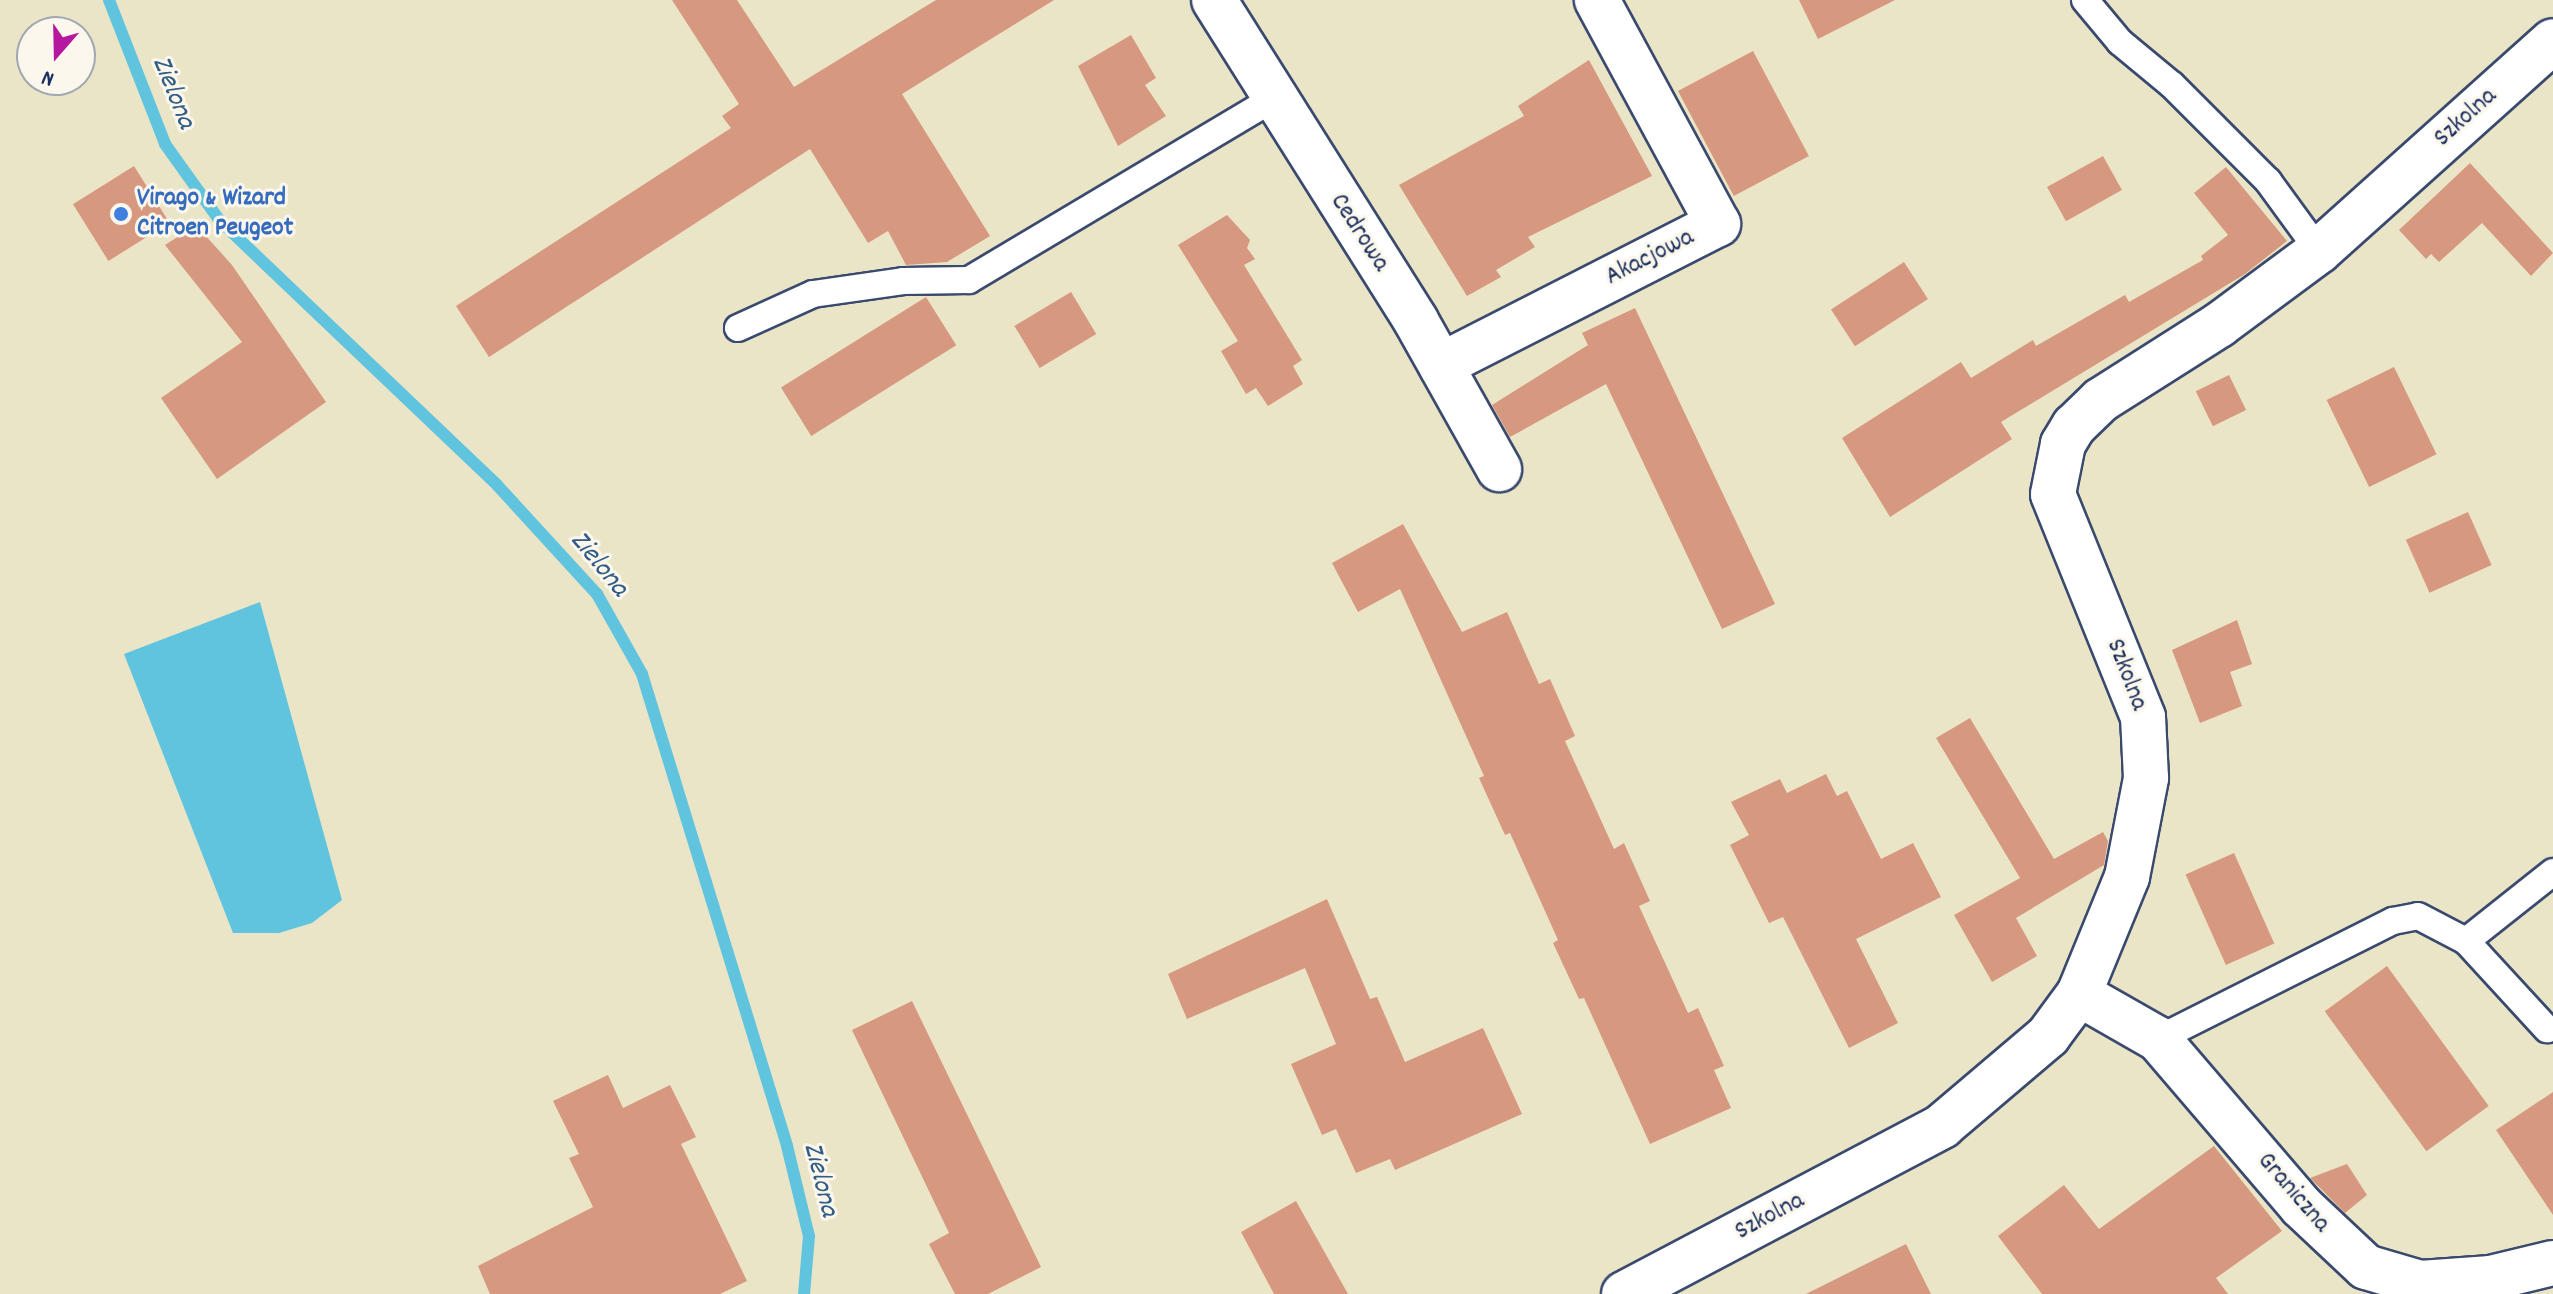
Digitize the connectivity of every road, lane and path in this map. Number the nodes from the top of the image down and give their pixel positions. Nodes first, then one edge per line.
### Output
1 (1214, 0) edge
2 (1597, 0) edge
3 (2085, 0) edge
4 (2553, 41) edge
5 (1274, 98) junction
6 (2319, 251) junction
7 (738, 328) dead end
8 (1441, 365) junction
9 (1499, 469) dead end
10 (2553, 872) edge
11 (2466, 941) junction
12 (2079, 994) junction
13 (2547, 1029) dead end
14 (2158, 1039) junction
15 (2553, 1264) edge
16 (1624, 1294) edge

1 - 5 street, Cedrowa
2 - 8 street, Akacjowa
3 - 6 lane
4 - 6 street, Szkolna
5 - 7 lane
5 - 8 street, Cedrowa
6 - 12 street, Szkolna
8 - 9 street, Cedrowa
10 - 11 lane
11 - 13 lane
11 - 14 lane
12 - 14 street, Graniczna
12 - 16 street, Szkolna
14 - 15 street, Graniczna

